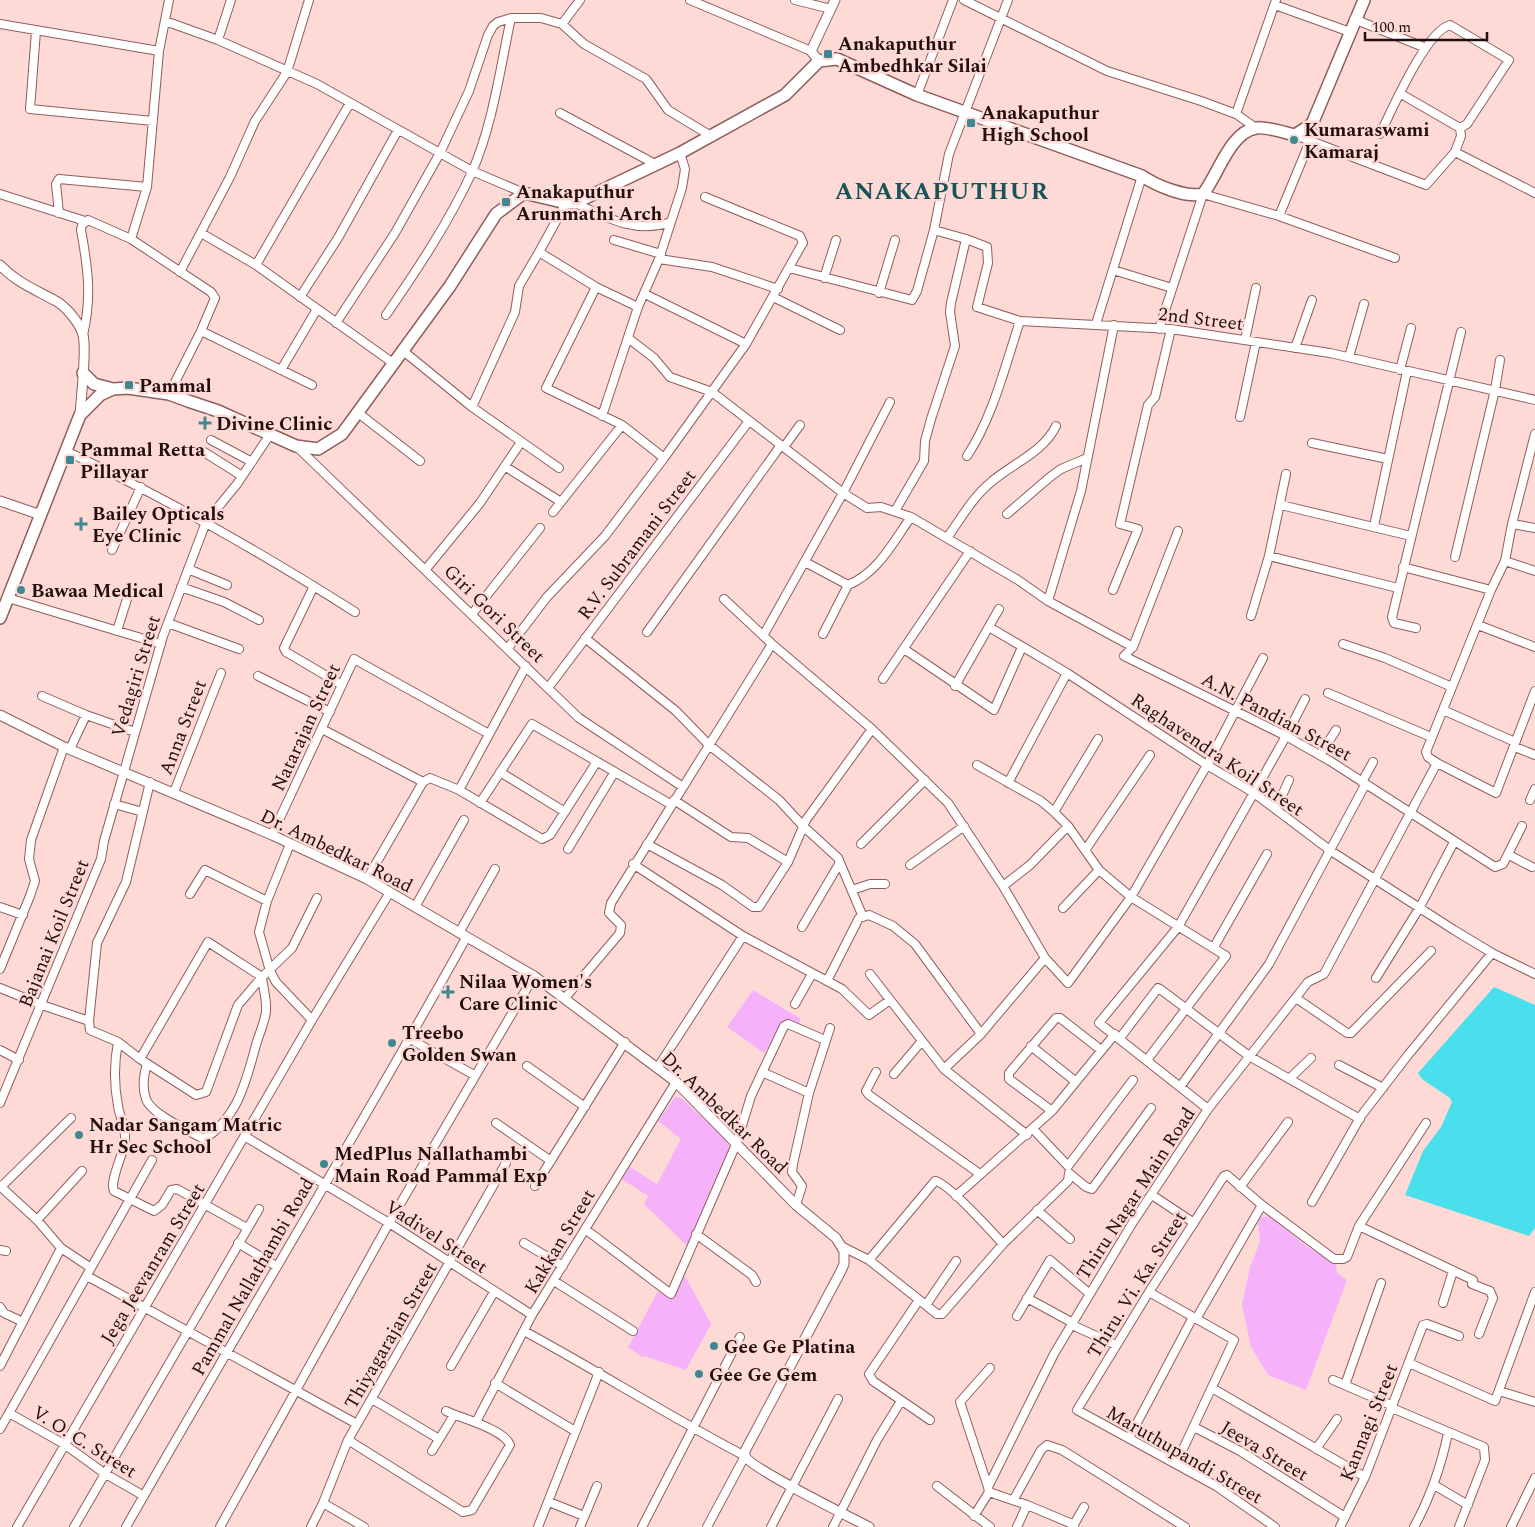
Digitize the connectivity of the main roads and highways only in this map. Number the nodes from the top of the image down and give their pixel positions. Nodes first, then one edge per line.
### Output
1 (1364, 0) edge
2 (83, 373) road end
3 (113, 389) junction
4 (0, 618) edge

1 - 3 main road
2 - 3 main road
3 - 4 main road

